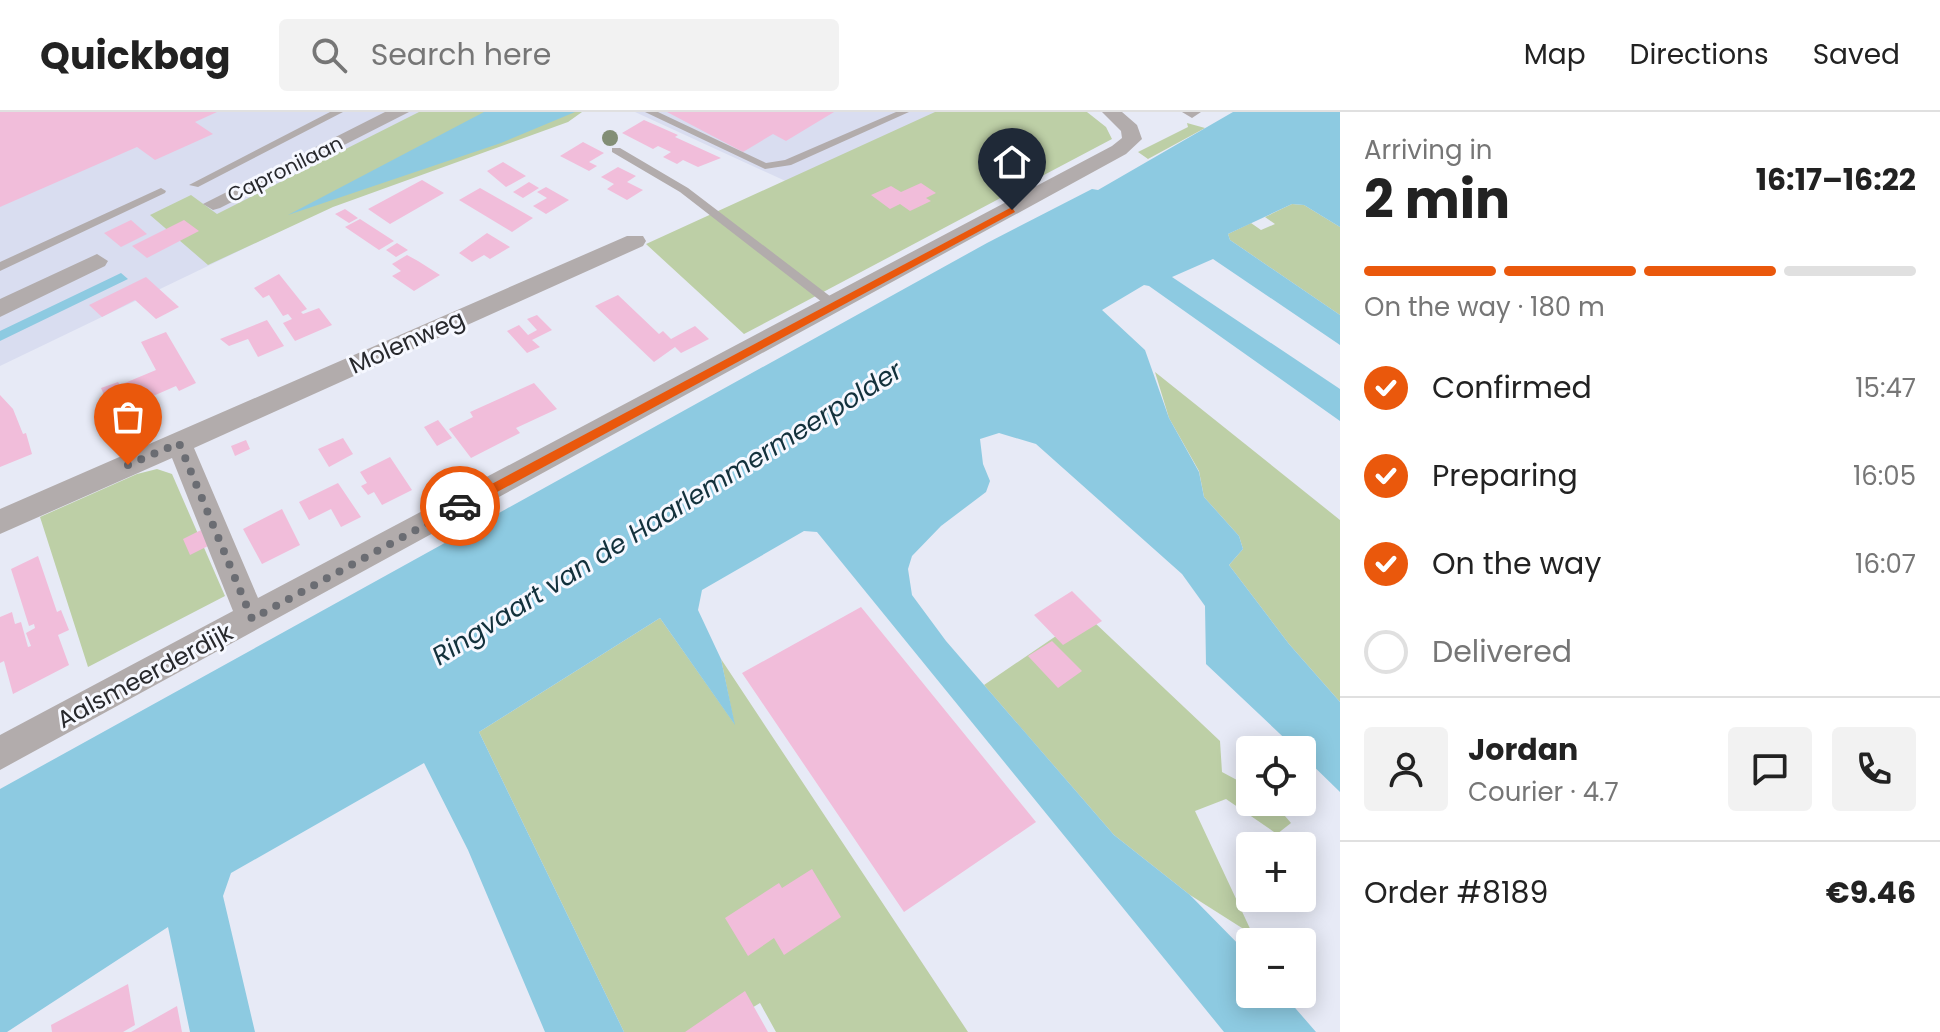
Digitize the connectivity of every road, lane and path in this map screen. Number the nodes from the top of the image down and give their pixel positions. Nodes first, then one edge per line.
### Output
1 (338, 112) edge
2 (400, 112) edge
3 (650, 112) edge
4 (904, 112) edge
5 (1111, 112) edge
6 (616, 150) dead end
7 (194, 185) dead end
8 (161, 191) dead end
9 (213, 204) dead end
10 (635, 241) dead end
11 (97, 261) dead end
12 (0, 267) edge
13 (835, 306) junction
14 (0, 309) edge
15 (179, 443) junction
16 (0, 522) edge
17 (252, 619) junction
18 (0, 753) edge

1 - 7 lane
2 - 9 street, Capronilaan
3 - 4 lane
5 - 13 street, Aalsmeerderdijk
6 - 13 lane
8 - 12 lane
10 - 15 street, Molenweg
11 - 14 street
13 - 17 street, Aalsmeerderdijk
15 - 16 street, Molenweg
15 - 17 street
17 - 18 street, Aalsmeerderdijk

